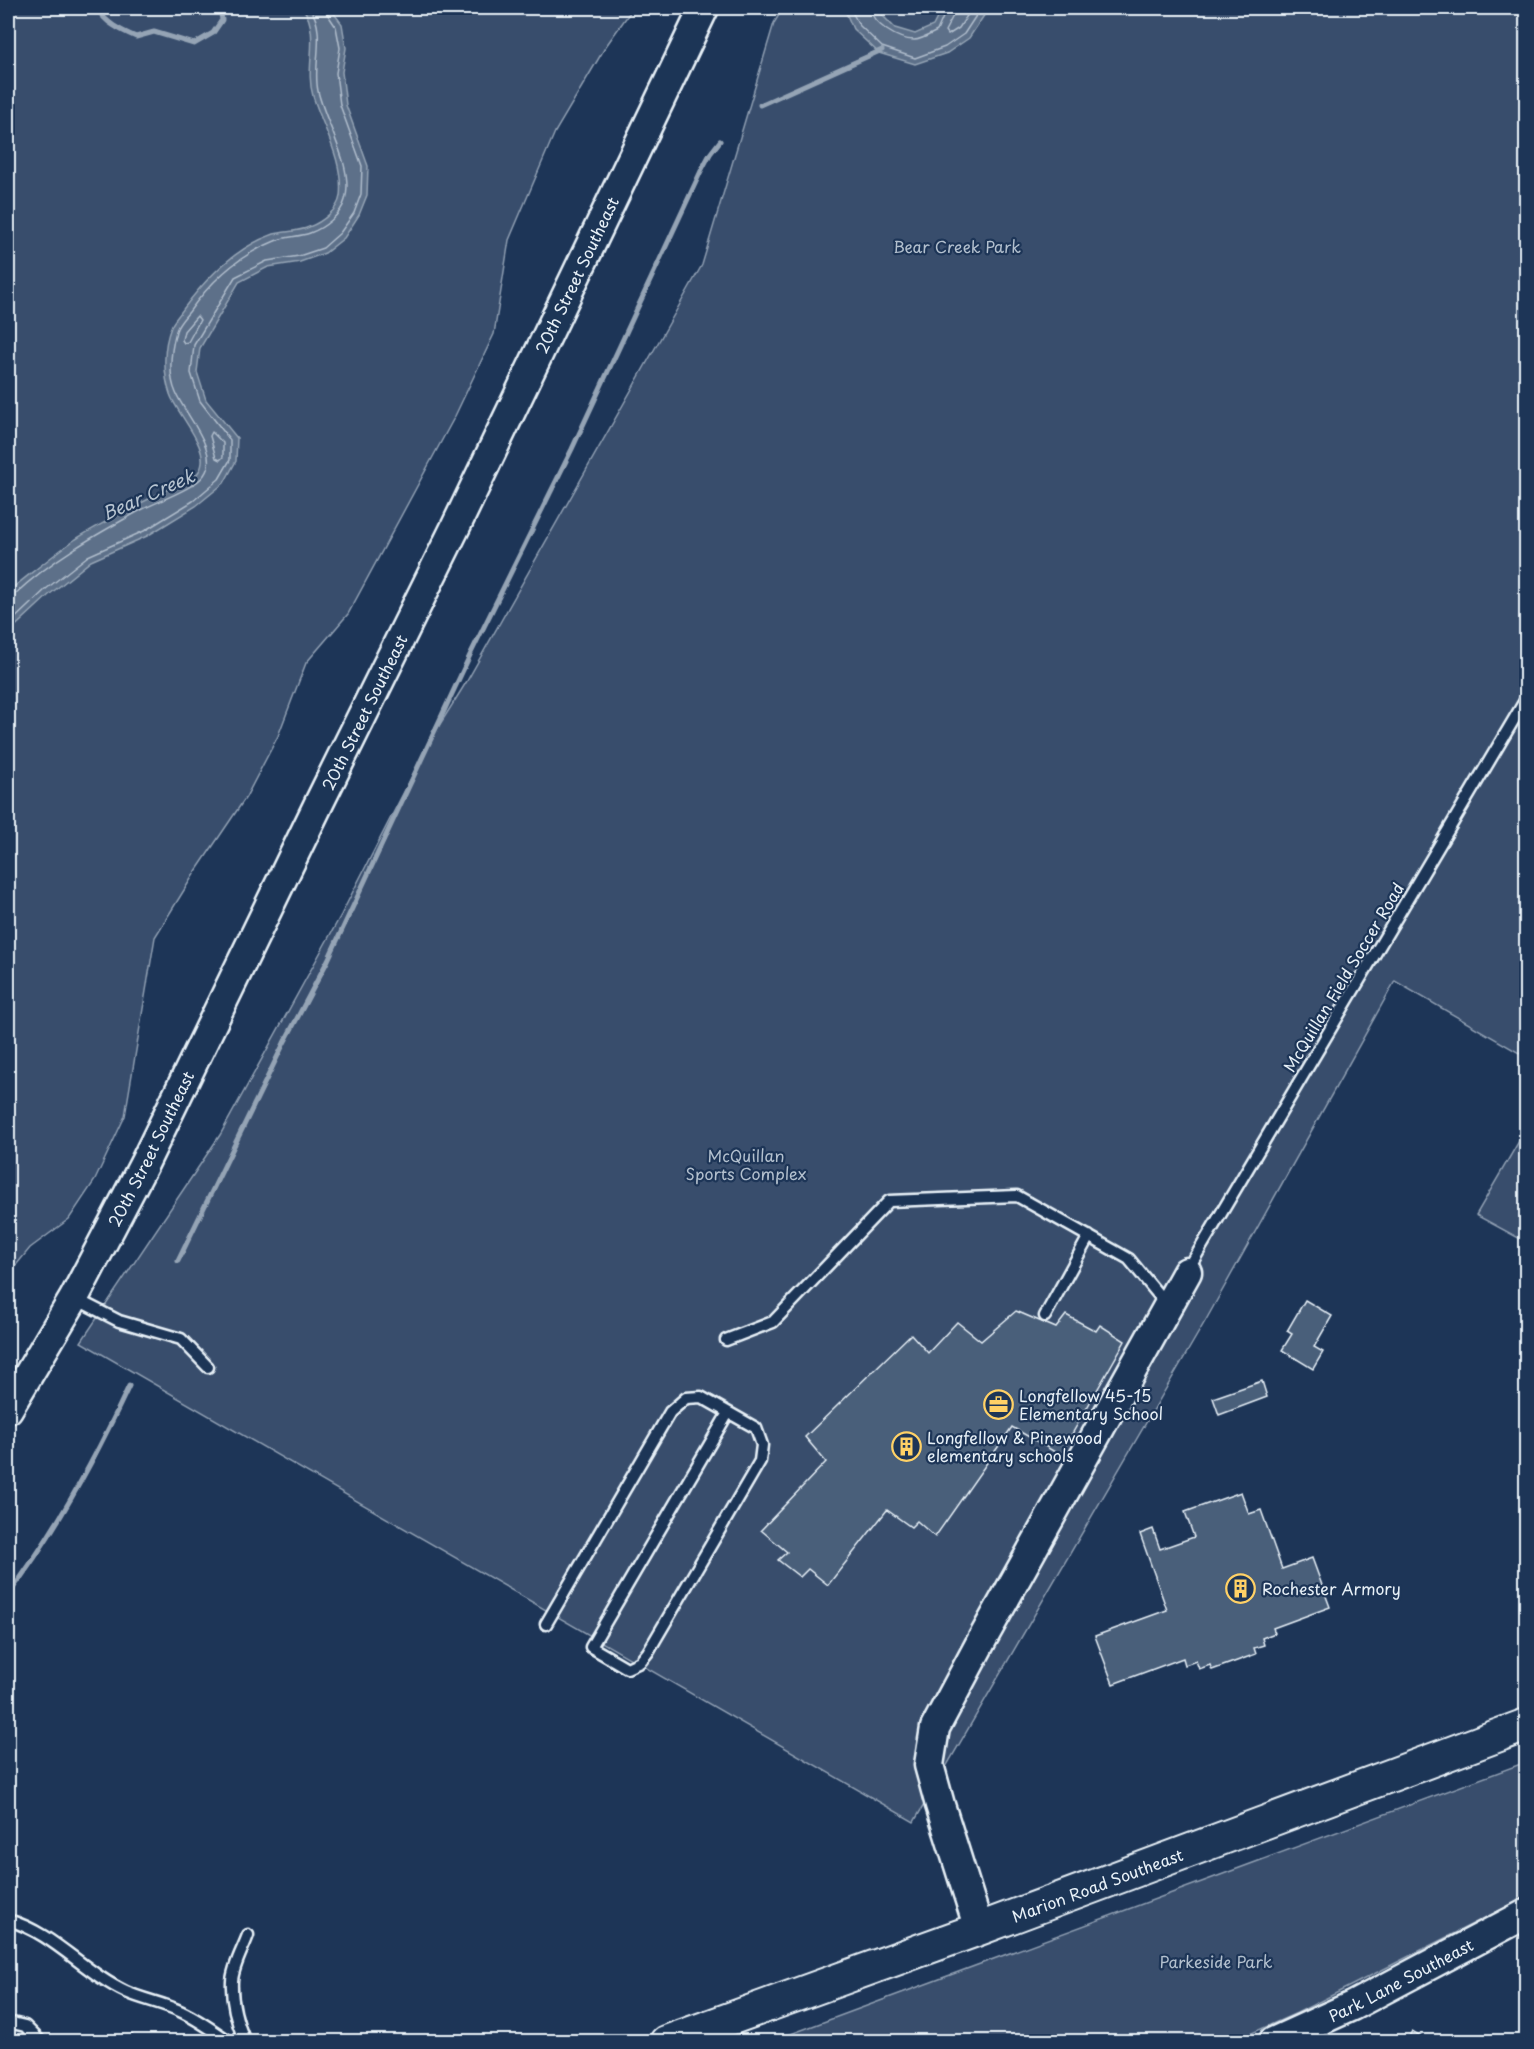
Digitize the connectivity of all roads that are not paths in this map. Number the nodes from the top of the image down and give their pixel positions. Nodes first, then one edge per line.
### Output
1 (703, 9) edge
2 (1527, 699) edge
3 (1089, 1236) junction
4 (1187, 1272) joint
5 (74, 1298) junction
6 (1168, 1306) junction
7 (1045, 1316) dead end
8 (726, 1340) dead end
9 (208, 1367) dead end
10 (8, 1410) edge
11 (728, 1413) junction
12 (546, 1624) dead end
13 (1527, 1725) edge
14 (1527, 1914) edge
15 (8, 1920) edge
16 (980, 1929) junction
17 (248, 1935) dead end
18 (8, 2022) edge
19 (41, 2042) edge
20 (230, 2042) edge
21 (245, 2042) edge
22 (666, 2042) edge
23 (1273, 2042) edge

1 - 5 street, 20th Street Southeast
2 - 4 lane, McQuillan Field Soccer Road
3 - 6 lane
3 - 7 lane
3 - 8 lane
4 - 6 street
5 - 9 lane
5 - 10 street, 20th Street Southeast
6 - 16 street
11 - 11 lane
11 - 12 lane
13 - 16 main road, Marion Road Southeast
14 - 23 street, Park Lane Southeast
15 - 20 lane
16 - 22 main road, Marion Road Southeast
17 - 21 lane
18 - 19 lane

